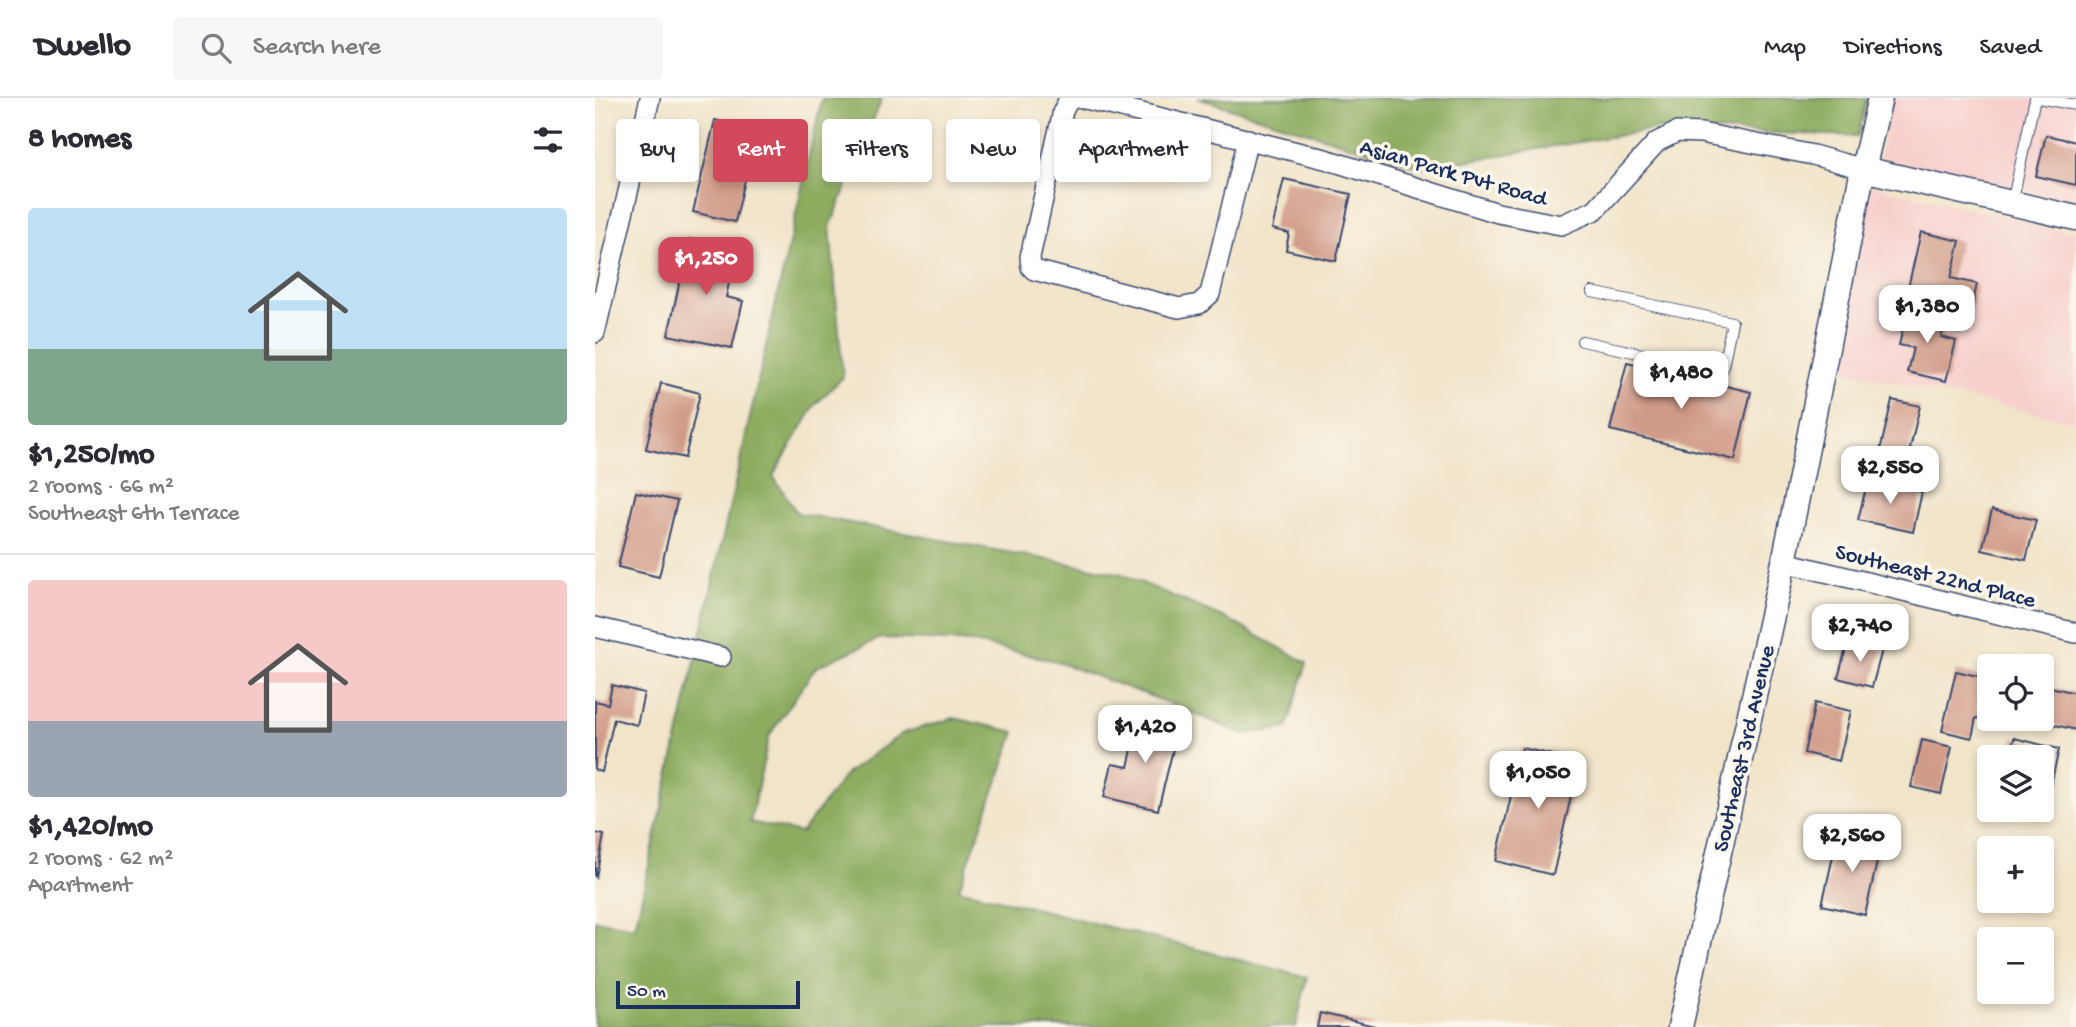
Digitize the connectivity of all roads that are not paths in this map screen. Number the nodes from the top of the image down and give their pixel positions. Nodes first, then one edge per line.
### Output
1 (650, 98) edge
2 (1075, 98) edge
3 (1082, 98) edge
4 (1880, 98) edge
5 (2037, 98) edge
6 (2076, 105) edge
7 (1248, 139) junction
8 (1863, 169) junction
9 (2012, 204) junction
10 (2076, 218) edge
11 (1592, 292) dead end
12 (595, 333) edge
13 (1582, 341) dead end
14 (1784, 562) junction
15 (595, 627) edge
16 (2076, 633) edge
17 (721, 657) dead end
18 (1680, 1027) edge

1 - 12 street
2 - 7 street
3 - 7 street, Asian Park Pvt Road
4 - 8 street, Southeast 3rd Avenue
5 - 6 lane
5 - 9 lane
7 - 8 street, Asian Park Pvt Road
8 - 9 street
8 - 14 street, Southeast 3rd Avenue
9 - 10 street
11 - 13 lane
14 - 16 street, Southeast 22nd Place
14 - 18 street, Southeast 3rd Avenue
15 - 17 street

